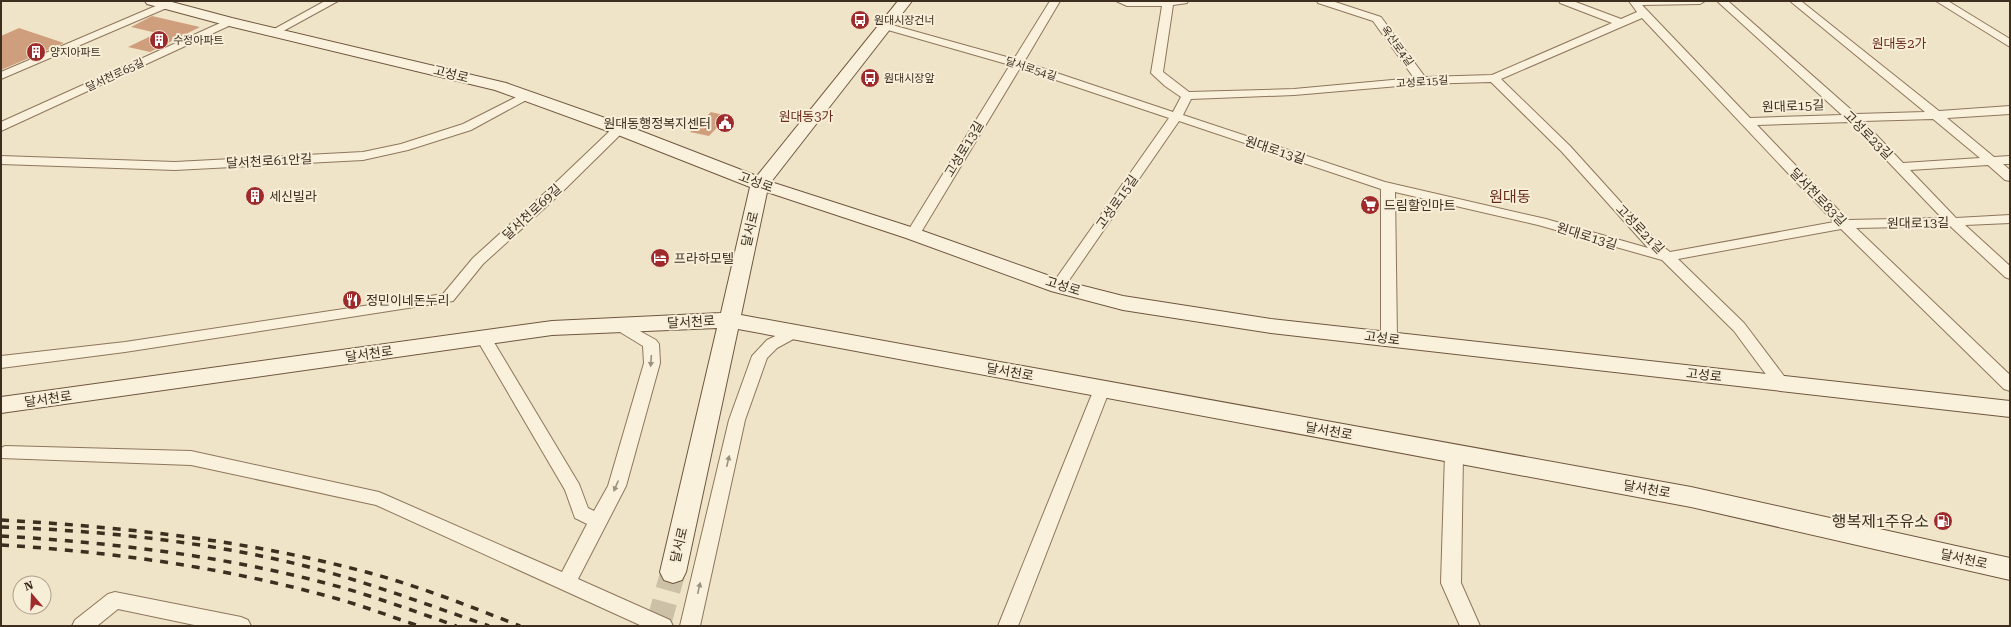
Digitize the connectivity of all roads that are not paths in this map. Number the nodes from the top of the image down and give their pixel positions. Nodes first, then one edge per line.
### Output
1 (333, 1) edge
2 (905, 1) edge
3 (1054, 1) edge
4 (1121, 1) edge
5 (1183, 1) edge
6 (1322, 1) edge
7 (1564, 1) edge
8 (1700, 1) edge
9 (1722, 1) edge
10 (1795, 1) edge
11 (1941, 1) edge
12 (158, 3) edge
13 (1168, 3) junction
14 (1644, 13) junction
15 (229, 22) junction
16 (1621, 23) junction
17 (885, 26) junction
18 (272, 32) junction
19 (2010, 44) edge
20 (1016, 63) junction
21 (1, 76) edge
22 (1494, 78) junction
23 (1422, 81) junction
24 (526, 96) junction
25 (1187, 96) junction
26 (2010, 110) edge
27 (1936, 115) junction
28 (1176, 117) junction
29 (1853, 118) junction
30 (1747, 122) junction
31 (1, 127) edge
32 (619, 129) junction
33 (1, 160) edge
34 (2010, 160) edge
35 (1991, 161) junction
36 (1899, 167) junction
37 (2010, 176) edge
38 (760, 184) junction
39 (1388, 187) junction
40 (2010, 219) edge
41 (1953, 222) junction
42 (1844, 224) junction
43 (913, 234) junction
44 (1667, 257) junction
45 (2010, 274) edge
46 (1058, 286) junction
47 (729, 320) junction
48 (620, 325) junction
49 (794, 332) junction
50 (484, 338) junction
51 (1389, 339) junction
52 (1, 362) edge
53 (1782, 384) junction
54 (2010, 385) edge
55 (1102, 389) junction
56 (1, 405) edge
57 (2010, 409) edge
58 (6, 453) dead end
59 (1454, 454) junction
60 (598, 521) junction
61 (2010, 569) edge
62 (673, 572) tunnel mouth
63 (566, 583) junction
64 (82, 626) edge
65 (241, 626) edge
66 (663, 626) edge
67 (690, 626) edge
68 (1008, 626) edge
69 (1470, 626) edge

1 - 18 street
2 - 17 main road, 달서로
3 - 20 street, 고성로13길
4 - 13 street
5 - 13 street
6 - 23 street, 옥산로4길
7 - 16 street
8 - 14 street, 달서천로83길
9 - 29 street, 고성로23길
10 - 27 street
11 - 19 street
12 - 15 main road, 고성로
12 - 21 street
13 - 25 street
14 - 16 street, 고성로15길
14 - 30 street, 달서천로83길
15 - 18 main road, 고성로
15 - 31 street, 달서천로65길
16 - 22 street, 고성로15길
17 - 20 street, 달서로54길
17 - 38 main road, 달서로
18 - 24 main road, 고성로
20 - 28 street, 달서로54길
20 - 43 street, 고성로13길
22 - 23 street, 고성로15길
22 - 44 street, 고성로21길
23 - 25 street, 고성로15길
24 - 32 main road, 고성로
24 - 33 street, 달서천로61안길
25 - 28 street, 고성로15길
26 - 27 street, 원대로15길
27 - 29 street, 원대로15길
27 - 35 street
28 - 39 street, 원대로13길
28 - 46 street, 고성로15길
29 - 30 street, 원대로15길
29 - 36 street, 고성로23길
30 - 42 street, 달서천로83길
32 - 38 main road, 고성로
32 - 52 street, 달서천로69길
34 - 35 street
35 - 36 street
35 - 37 street
36 - 41 street, 고성로23길
38 - 43 main road, 고성로
38 - 47 main road, 달서로
39 - 44 street, 원대로13길
39 - 51 street
40 - 41 street, 원대로13길
41 - 42 street, 원대로13길
41 - 45 street, 고성로23길
42 - 44 street, 원대로13길
42 - 54 street, 달서천로83길
43 - 46 main road, 고성로
44 - 53 street, 고성로21길
46 - 51 main road, 고성로
47 - 48 main road, 달서천로
47 - 49 main road, 달서천로
47 - 62 main road, 달서로
48 - 50 main road, 달서천로
48 -> 60 street
49 - 55 main road, 달서천로
67 -> 49 street
50 - 56 main road, 달서천로
50 - 60 street
51 - 53 main road, 고성로
53 - 57 main road, 고성로
55 - 59 main road, 달서천로
55 - 68 street
58 - 63 street
59 - 61 main road, 달서천로
59 - 69 street
60 - 63 street
63 - 66 street
64 - 65 street

